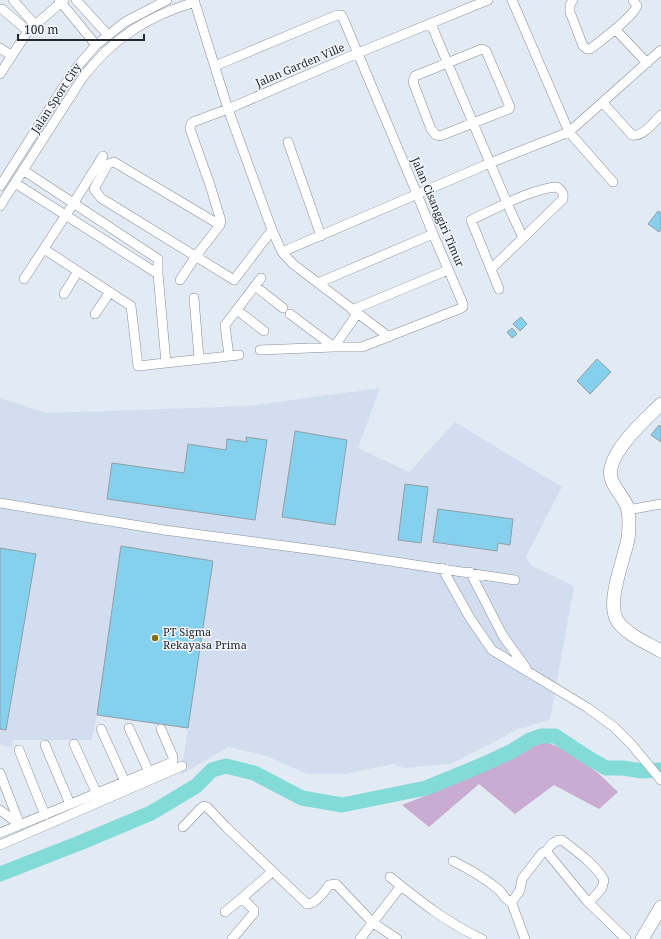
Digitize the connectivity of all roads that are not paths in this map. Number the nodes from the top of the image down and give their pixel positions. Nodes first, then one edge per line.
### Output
1 (14, 0) edge
2 (76, 0) edge
3 (167, 0) edge
4 (488, 0) edge
5 (512, 0) edge
6 (574, 0) edge
7 (632, 0) edge
8 (62, 1) edge
9 (194, 1) edge
10 (1, 10) edge
11 (431, 24) junction
12 (32, 28) junction
13 (615, 29) junction
14 (108, 35) junction
15 (96, 45) junction
16 (0, 48) edge
17 (661, 50) edge
18 (358, 53) junction
19 (12, 56) junction
20 (447, 62) junction
21 (647, 63) junction
22 (215, 66) junction
23 (0, 74) edge
24 (603, 103) junction
25 (228, 109) junction
26 (661, 116) edge
27 (473, 124) junction
28 (569, 132) junction
29 (288, 142) dead end
30 (103, 156) dead end
31 (490, 163) junction
32 (23, 170) junction
33 (613, 182) dead end
34 (15, 183) junction
35 (0, 186) edge
36 (417, 194) junction
37 (507, 203) junction
38 (73, 204) junction
39 (0, 206) edge
40 (66, 216) junction
41 (220, 225) junction
42 (272, 230) junction
43 (433, 234) junction
44 (321, 236) junction
45 (523, 238) junction
46 (44, 249) junction
47 (282, 252) junction
48 (196, 256) junction
49 (491, 269) junction
50 (448, 270) junction
51 (78, 271) junction
52 (158, 274) junction
53 (261, 278) dead end
54 (24, 279) dead end
55 (180, 280) dead end
56 (318, 283) junction
57 (255, 286) junction
58 (499, 289) dead end
59 (110, 292) junction
60 (64, 294) dead end
61 (194, 298) dead end
62 (238, 310) junction
63 (354, 312) junction
64 (95, 314) dead end
65 (264, 331) dead end
66 (389, 337) junction
67 (334, 347) junction
68 (260, 350) dead end
69 (199, 359) junction
70 (166, 363) junction
71 (661, 404) edge
72 (0, 503) edge
73 (661, 504) edge
74 (628, 510) junction
75 (442, 568) junction
76 (470, 572) junction
77 (515, 580) dead end
78 (661, 651) edge
79 (528, 671) junction
80 (129, 728) dead end
81 (101, 729) dead end
82 (161, 729) dead end
83 (74, 744) dead end
84 (45, 745) dead end
85 (19, 750) dead end
86 (182, 766) dead end
87 (149, 772) junction
88 (1, 775) edge
89 (661, 780) edge
90 (125, 782) junction
91 (96, 794) junction
92 (70, 804) junction
93 (0, 810) edge
94 (45, 815) junction
95 (20, 825) junction
96 (183, 827) dead end
97 (0, 833) edge
98 (0, 845) edge
99 (546, 851) junction
100 (453, 861) dead end
101 (273, 871) junction
102 (390, 877) dead end
103 (401, 886) junction
104 (242, 898) junction
105 (511, 901) junction
106 (589, 903) junction
107 (661, 907) edge
108 (225, 912) dead end
109 (372, 922) junction
110 (232, 939) edge
111 (360, 939) edge
112 (397, 939) edge
113 (482, 939) edge
114 (525, 939) edge
115 (626, 939) edge
116 (642, 939) edge

1 - 10 street
1 - 12 street
2 - 14 street
3 - 14 street, Jalan Sport City
4 - 11 street, Jalan Garden Ville
5 - 28 street
6 - 13 street
7 - 13 street
8 - 12 street
8 - 15 street
9 - 22 street
9 - 32 street, Jalan Sport City
10 - 12 street
11 - 18 street, Jalan Garden Ville
11 - 20 street
12 - 19 street
13 - 21 street
14 - 15 street, Jalan Sport City
15 - 35 street, Jalan Sport City
16 - 19 street
17 - 21 street
18 - 22 street, Jalan Cisanggiri Timur
18 - 25 street, Jalan Garden Ville
18 - 36 street, Jalan Cisanggiri Timur
19 - 23 street
20 - 27 street
20 - 27 street
20 - 27 street
21 - 24 street
22 - 25 street
24 - 26 street
24 - 28 street
25 - 41 street, Jalan Garden Ville
25 - 42 street
27 - 31 street
28 - 31 street
28 - 33 street
29 - 44 street
30 - 38 street
31 - 36 street
31 - 37 street
32 - 34 street, Jalan Sport City
32 - 38 street
34 - 39 street, Jalan Sport City
34 - 40 street
36 - 43 street, Jalan Cisanggiri Timur
36 - 44 street
37 - 45 street
37 - 45 street
37 - 49 street
38 - 40 street
38 - 52 street
40 - 46 street
40 - 52 street
41 - 48 street
41 - 48 street
42 - 47 street
42 - 48 street
43 - 50 street, Jalan Cisanggiri Timur
43 - 56 street
44 - 47 street
45 - 49 street
46 - 51 street
46 - 54 street
47 - 56 street
48 - 55 street
49 - 58 street
50 - 63 street
50 - 66 street, Jalan Cisanggiri Timur
51 - 59 street
51 - 60 street
52 - 70 street
53 - 57 street
56 - 63 street
57 - 62 street
57 - 67 street
59 - 64 street
59 - 70 street
61 - 69 street
62 - 65 street
62 - 69 street
63 - 66 street
63 - 67 street
66 - 67 street
67 - 68 street
69 - 70 street
71 - 74 street
72 - 75 street
73 - 74 street
74 - 78 street
75 - 76 street
75 - 79 street
76 - 77 street
76 - 79 street
79 - 89 street
80 - 87 street
81 - 90 street
82 - 87 street
83 - 91 street
84 - 92 street
85 - 94 street
86 - 98 street
87 - 90 street
88 - 95 street
90 - 91 street
91 - 92 street
92 - 94 street
93 - 95 street
94 - 95 street
95 - 97 street
96 - 101 street
99 - 105 street
99 - 106 street
99 - 106 street
100 - 105 street
101 - 104 street
101 - 109 street
102 - 103 street
103 - 109 street
103 - 113 street
104 - 108 street
104 - 110 street
105 - 114 street
106 - 115 street
107 - 116 street
109 - 111 street
109 - 112 street

